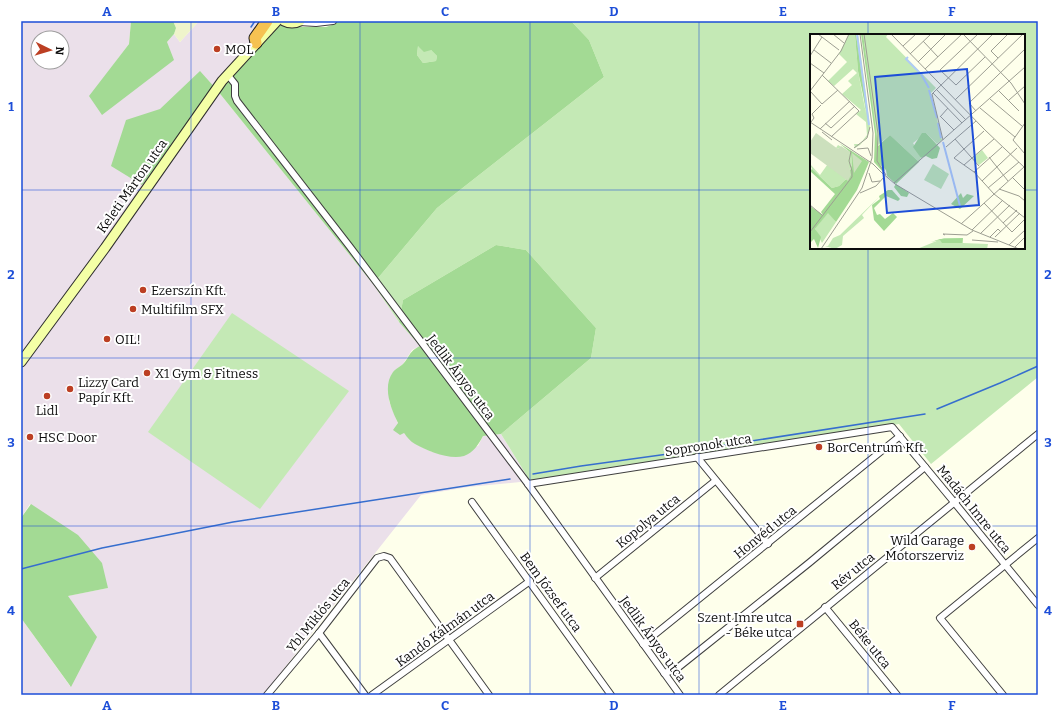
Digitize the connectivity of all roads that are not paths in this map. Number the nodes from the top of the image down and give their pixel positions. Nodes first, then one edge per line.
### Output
1 (277, 21) edge
2 (284, 21) edge
3 (300, 21) edge
4 (333, 21) edge
5 (320, 22) edge
6 (269, 25) edge
7 (256, 43) joint
8 (227, 74) junction
9 (21, 362) edge
10 (892, 427) joint
11 (1038, 434) edge
12 (900, 436) junction
13 (697, 457) junction
14 (925, 467) junction
15 (715, 481) junction
16 (528, 484) junction
17 (472, 502) dead end
18 (954, 502) junction
19 (1038, 538) edge
20 (768, 544) junction
21 (1006, 565) junction
22 (595, 578) junction
23 (530, 581) junction
24 (1038, 605) edge
25 (826, 608) junction
26 (319, 633) junction
27 (449, 639) junction
28 (643, 644) junction
29 (664, 673) junction
30 (267, 695) edge
31 (365, 695) edge
32 (372, 695) edge
33 (489, 695) edge
34 (611, 695) edge
35 (680, 695) edge
36 (719, 695) edge
37 (897, 695) edge
38 (1003, 695) edge

1 - 6 main road
2 - 3 main road
2 - 6 main road
3 - 5 street
4 - 5 street
6 - 7 highway
7 - 8 main road, Keleti Márton utca
8 - 9 main road, Keleti Márton utca
8 - 16 street, Jedlik Ányos utca
10 - 12 street, Madách Imre utca
10 - 13 street, Sopronok utca
11 - 18 street, Rév utca
12 - 14 street, Madách Imre utca
12 - 20 street, Honvéd utca
13 - 15 street
13 - 16 street, Sopronok utca
14 - 18 street, Madách Imre utca
14 - 29 street
15 - 20 street
15 - 22 street, Kopolya utca
16 - 22 street, Jedlik Ányos utca
17 - 23 street, Bem József utca
18 - 21 street, Madách Imre utca
18 - 25 street, Rév utca
19 - 21 street
20 - 28 street, Honvéd utca
21 - 24 street, Madách Imre utca
21 - 38 street
22 - 28 street, Jedlik Ányos utca
23 - 27 street, Kandó Kálmán utca
23 - 34 street, Bem József utca
25 - 36 street, Rév utca
25 - 37 street, Béke utca
26 - 27 street, Ybl Miklós utca
26 - 30 street, Ybl Miklós utca
26 - 31 street
27 - 32 street, Kandó Kálmán utca
27 - 33 street
28 - 29 street, Jedlik Ányos utca
29 - 35 street, Jedlik Ányos utca

